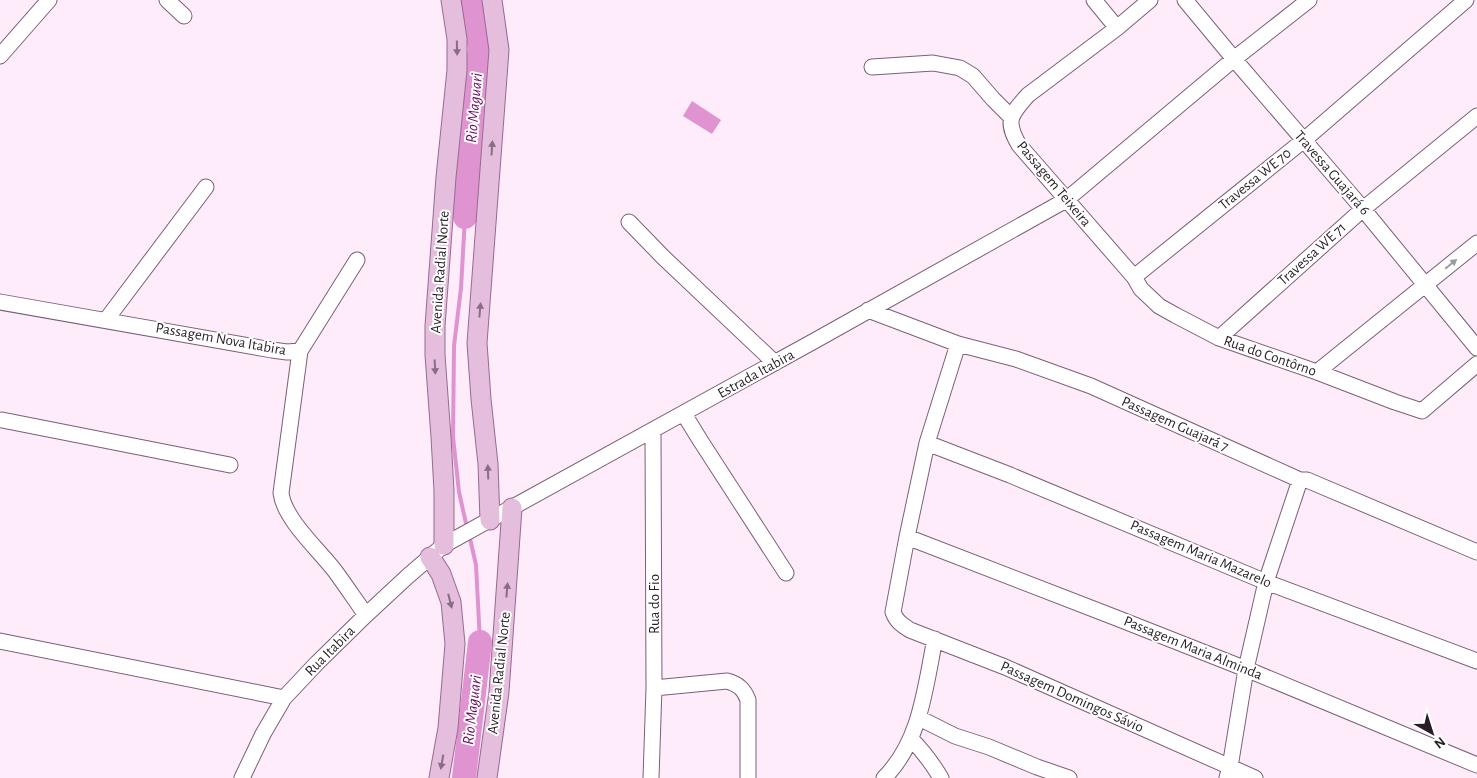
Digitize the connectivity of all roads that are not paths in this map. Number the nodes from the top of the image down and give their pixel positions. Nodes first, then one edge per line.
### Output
1 (49, 0) edge
2 (167, 0) edge
3 (451, 0) edge
4 (492, 0) edge
5 (1094, 0) edge
6 (1150, 0) edge
7 (1185, 0) edge
8 (1309, 0) edge
9 (1466, 0) edge
10 (184, 16) dead end
11 (1117, 28) junction
12 (0, 56) edge
13 (1234, 59) junction
14 (872, 67) dead end
15 (1477, 116) edge
16 (1011, 117) junction
17 (1304, 140) junction
18 (206, 187) dead end
19 (1066, 200) junction
20 (1363, 209) junction
21 (630, 222) dead end
22 (1477, 243) edge
23 (357, 260) dead end
24 (1134, 277) junction
25 (1425, 285) junction
26 (0, 302) edge
27 (868, 310) junction
28 (106, 320) junction
29 (1219, 338) junction
30 (958, 344) junction
31 (1477, 348) edge
32 (300, 351) junction
33 (775, 363) junction
34 (1477, 364) edge
35 (1317, 372) junction
36 (684, 414) junction
37 (2, 420) dead end
38 (653, 431) junction
39 (927, 443) junction
40 (230, 465) dead end
41 (1300, 480) junction
42 (512, 508) junction
43 (490, 520) junction
44 (907, 537) junction
45 (437, 551) junction
46 (1477, 552) edge
47 (786, 574) dead end
48 (1266, 582) junction
49 (366, 615) junction
50 (934, 639) junction
51 (0, 641) edge
52 (1477, 662) edge
53 (1246, 669) junction
54 (654, 688) junction
55 (284, 698) junction
56 (918, 718) junction
57 (911, 739) junction
58 (1477, 765) edge
59 (1229, 773) edge
60 (242, 778) edge
61 (439, 778) edge
62 (487, 778) edge
63 (651, 778) edge
64 (748, 778) edge
65 (884, 778) edge
66 (941, 778) edge
67 (1069, 778) edge
68 (1255, 778) edge

1 - 12 street
2 - 10 street
3 -> 45 main road, Avenida Radial Norte
43 -> 4 main road
5 - 11 street
6 - 11 street
7 - 13 street, Travessa Guajará 6
8 - 13 street, Estrada Itabira
9 - 17 street, Travessa WE 70
11 - 16 street
13 - 17 street, Travessa Guajará 6
13 - 19 street, Estrada Itabira
14 - 16 street
15 - 20 street, Travessa WE 71
16 - 19 street, Passagem Teixeira
17 - 20 street, Travessa Guajará 6
17 - 24 street, Travessa WE 70
18 - 28 street
19 - 24 street, Passagem Teixeira
19 - 27 street, Estrada Itabira
20 - 25 street, Travessa Guajará 6
20 - 29 street, Travessa WE 71
21 - 33 street
25 -> 22 street
23 - 32 street
24 - 29 street, Rua do Contôrno
25 - 31 street, Travessa Guajará 6
25 - 35 street
26 - 28 street, Passagem Nova Itabira
27 - 30 street, Passagem Guajará 7
27 - 33 street, Estrada Itabira
28 - 32 street, Passagem Nova Itabira
29 - 35 street, Rua do Contôrno
30 - 39 street
30 - 41 street, Passagem Guajará 7
32 - 49 street, Passagem Nova Itabira
33 - 36 street, Estrada Itabira
34 - 35 street, Rua do Contôrno
36 - 38 street, Estrada Itabira
36 - 47 street
37 - 40 street
38 - 42 street, Estrada Itabira
38 - 54 street, Rua do Fio
39 - 44 street
39 - 48 street, Passagem Maria Mazarelo
41 - 46 street, Passagem Guajará 7
41 - 48 street
42 - 43 street, Estrada Itabira
62 -> 42 main road, Avenida Radial Norte
43 - 45 street, Estrada Itabira
44 - 50 street, Passagem Domingos Sávio
44 - 53 street, Passagem Maria Alminda
45 - 49 street, Rua Itabira
45 -> 61 main road
48 - 52 street, Passagem Maria Mazarelo
48 - 53 street
49 - 55 street, Rua Itabira
50 - 56 street
50 - 59 street, Passagem Domingos Sávio
51 - 55 street
53 - 58 street, Passagem Maria Alminda
53 - 59 street
54 - 63 street, Rua do Fio
54 - 64 street
55 - 60 street, Rua Itabira
56 - 57 street
56 - 67 street
57 - 65 street
57 - 66 street
59 - 68 street, Passagem Domingos Sávio

